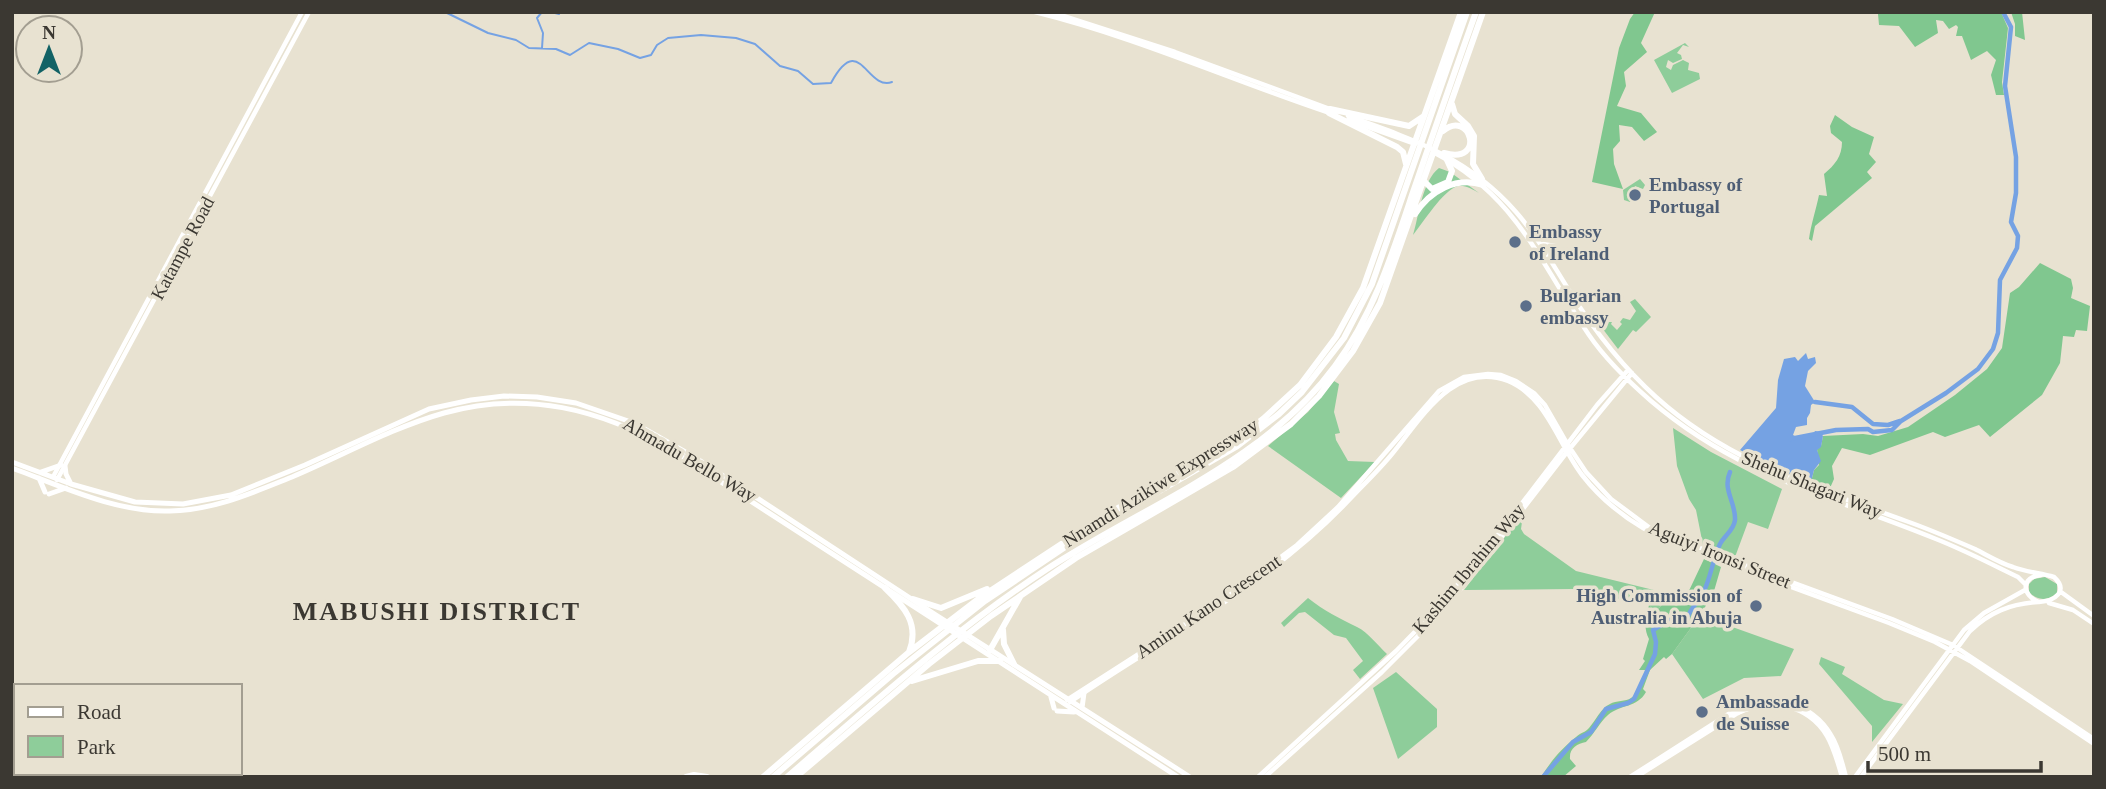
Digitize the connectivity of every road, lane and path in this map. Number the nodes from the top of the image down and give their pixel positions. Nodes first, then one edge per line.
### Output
1 (302, 12) edge
2 (309, 12) edge
3 (1035, 12) edge
4 (1051, 12) edge
5 (1461, 12) edge
6 (1467, 12) edge
7 (1477, 12) edge
8 (1483, 12) edge
9 (1463, 23) junction
10 (1477, 30) junction
11 (1450, 41) junction
12 (1230, 74) junction
13 (1452, 100) junction
14 (1329, 111) junction
15 (1425, 115) junction
16 (1440, 136) junction
17 (1442, 154) junction
18 (1407, 165) junction
19 (1424, 181) junction
20 (1482, 182) junction
21 (1409, 225) junction
22 (1539, 242) junction
23 (1380, 244) junction
24 (1381, 261) junction
25 (1554, 265) junction
26 (1380, 303) junction
27 (1364, 320) junction
28 (1630, 371) junction
29 (1624, 377) junction
30 (1561, 438) junction
31 (1576, 438) junction
32 (1567, 449) junction
33 (1219, 458) junction
34 (1560, 458) junction
35 (1574, 459) junction
36 (12, 462) edge
37 (1199, 463) junction
38 (63, 465) junction
39 (12, 468) edge
40 (40, 475) junction
41 (54, 480) junction
42 (70, 486) junction
43 (1346, 501) junction
44 (1068, 538) junction
45 (1094, 539) junction
46 (1058, 552) junction
47 (1076, 558) junction
48 (2041, 575) junction
49 (999, 584) junction
50 (2025, 587) junction
51 (885, 588) junction
52 (2060, 592) junction
53 (1022, 594) junction
54 (913, 599) junction
55 (2042, 602) junction
56 (941, 608) junction
57 (2094, 617) edge
58 (938, 618) junction
59 (1434, 620) junction
60 (2094, 624) edge
61 (1435, 627) dead end
62 (1003, 628) junction
63 (1953, 649) junction
64 (989, 651) junction
65 (908, 653) junction
66 (981, 660) junction
67 (1000, 661) junction
68 (1014, 664) junction
69 (907, 683) junction
70 (1050, 694) junction
71 (1084, 694) junction
72 (880, 696) junction
73 (1068, 700) junction
74 (1080, 710) junction
75 (867, 716) junction
76 (827, 730) junction
77 (808, 739) junction
78 (2094, 739) edge
79 (2094, 744) edge
80 (832, 746) junction
81 (811, 755) junction
82 (1844, 770) junction
83 (1858, 775) edge
84 (686, 777) edge
85 (707, 777) edge
86 (763, 777) edge
87 (773, 777) edge
88 (787, 777) edge
89 (796, 777) edge
90 (1178, 777) edge
91 (1190, 777) edge
92 (1258, 777) edge
93 (1265, 777) edge
94 (1630, 777) edge
95 (1636, 777) edge
96 (1844, 777) edge

1 - 38 main road, Katampe Road
2 - 38 main road, Katampe Road
3 - 12 main road
4 - 12 main road
5 - 11 highway, Nnamdi Azikiwe Expressway
6 - 9 highway, Nnamdi Azikiwe Expressway
7 - 10 highway
7 - 27 highway, Nnamdi Azikiwe Expressway
8 - 10 highway, Nnamdi Azikiwe Expressway
9 - 11 highway
9 - 24 highway, Nnamdi Azikiwe Expressway
10 - 13 highway, Nnamdi Azikiwe Expressway
11 - 15 highway, Nnamdi Azikiwe Expressway
12 - 14 main road, Shehu Shagari Way
13 - 16 highway, Nnamdi Azikiwe Expressway
13 - 20 highway
14 - 15 highway
14 - 17 main road, Shehu Shagari Way
14 - 18 highway
15 - 18 highway, Nnamdi Azikiwe Expressway
16 - 17 highway
16 - 19 highway, Nnamdi Azikiwe Expressway
17 - 19 highway
17 - 20 main road, Shehu Shagari Way
18 - 23 highway, Nnamdi Azikiwe Expressway
19 - 21 highway, Nnamdi Azikiwe Expressway
20 - 21 highway
20 - 22 main road, Shehu Shagari Way
20 - 29 main road, Shehu Shagari Way
21 - 26 highway, Nnamdi Azikiwe Expressway
22 - 25 main road, Shehu Shagari Way
22 - 25 main road
23 - 24 highway
23 - 37 highway, Nnamdi Azikiwe Expressway
24 - 33 highway, Nnamdi Azikiwe Expressway
25 - 28 main road, Shehu Shagari Way
26 - 27 highway
26 - 47 highway, Nnamdi Azikiwe Expressway
27 - 45 highway, Nnamdi Azikiwe Expressway
28 - 29 main road, Kashim Ibrahim Way
28 - 48 main road, Shehu Shagari Way
29 - 31 main road, Kashim Ibrahim Way
29 - 50 main road, Shehu Shagari Way
30 - 31 main road
30 - 32 main road, Aguiyi Ironsi Street
30 - 34 main road
30 - 43 main road, Aguiyi Ironsi Street
31 - 32 main road, Kashim Ibrahim Way
31 - 35 main road
32 - 34 main road, Kashim Ibrahim Way
32 - 35 main road, Aguiyi Ironsi Street
33 - 37 highway
33 - 46 highway, Nnamdi Azikiwe Expressway
34 - 35 main road
34 - 59 main road, Kashim Ibrahim Way
34 - 92 main road, Kashim Ibrahim Way
35 - 63 main road, Aguiyi Ironsi Street
36 - 40 main road, Ahmadu Bello Way
37 - 44 highway, Nnamdi Azikiwe Expressway
38 - 40 main road
38 - 41 main road, Katampe Road
38 - 42 main road
39 - 40 main road, Ahmadu Bello Way
40 - 41 main road, Ahmadu Bello Way
40 - 42 main road
41 - 42 main road, Ahmadu Bello Way
42 - 51 main road, Ahmadu Bello Way
42 - 54 main road, Ahmadu Bello Way
43 - 71 main road, Aminu Kano Crescent
43 - 73 main road, Aminu Kano Crescent
44 - 46 highway
44 - 49 highway, Nnamdi Azikiwe Expressway
45 - 47 highway
45 - 72 highway, Nnamdi Azikiwe Expressway
46 - 76 highway, Nnamdi Azikiwe Expressway
47 - 53 highway, Nnamdi Azikiwe Expressway
48 - 50 main road
48 - 52 main road
49 - 56 highway
49 - 65 highway, Nnamdi Azikiwe Expressway
50 - 55 main road
50 - 63 main road
51 - 58 main road, Ahmadu Bello Way
51 - 65 highway
52 - 55 main road
52 - 57 main road
53 - 62 highway
53 - 69 highway, Nnamdi Azikiwe Expressway
54 - 56 highway
54 - 58 main road, Ahmadu Bello Way
55 - 60 main road
55 - 63 main road
56 - 58 highway
58 - 64 main road, Ahmadu Bello Way
59 - 61 main road
59 - 93 main road, Kashim Ibrahim Way
62 - 64 highway
62 - 68 highway
63 - 78 main road, Aguiyi Ironsi Street
63 - 79 main road, Aguiyi Ironsi Street
63 - 83 main road
64 - 66 highway
64 - 67 main road, Ahmadu Bello Way
64 - 68 main road, Ahmadu Bello Way
65 - 77 highway, Nnamdi Azikiwe Expressway
66 - 67 highway
66 - 69 highway
67 - 70 main road, Ahmadu Bello Way
68 - 73 main road, Ahmadu Bello Way
69 - 75 highway, Nnamdi Azikiwe Expressway
70 - 73 main road, Ahmadu Bello Way
70 - 74 main road
71 - 73 main road, Aminu Kano Crescent
71 - 74 main road
72 - 75 highway
72 - 81 highway, Nnamdi Azikiwe Expressway
73 - 74 main road, Ahmadu Bello Way
74 - 90 main road, Ahmadu Bello Way
74 - 91 main road, Ahmadu Bello Way
75 - 80 highway, Nnamdi Azikiwe Expressway
76 - 77 highway
76 - 87 highway, Nnamdi Azikiwe Expressway
77 - 86 highway, Nnamdi Azikiwe Expressway
80 - 81 highway
80 - 89 highway, Nnamdi Azikiwe Expressway
81 - 88 highway, Nnamdi Azikiwe Expressway
82 - 83 main road
82 - 94 main road
82 - 96 main road
84 - 85 highway
95 - 96 main road

